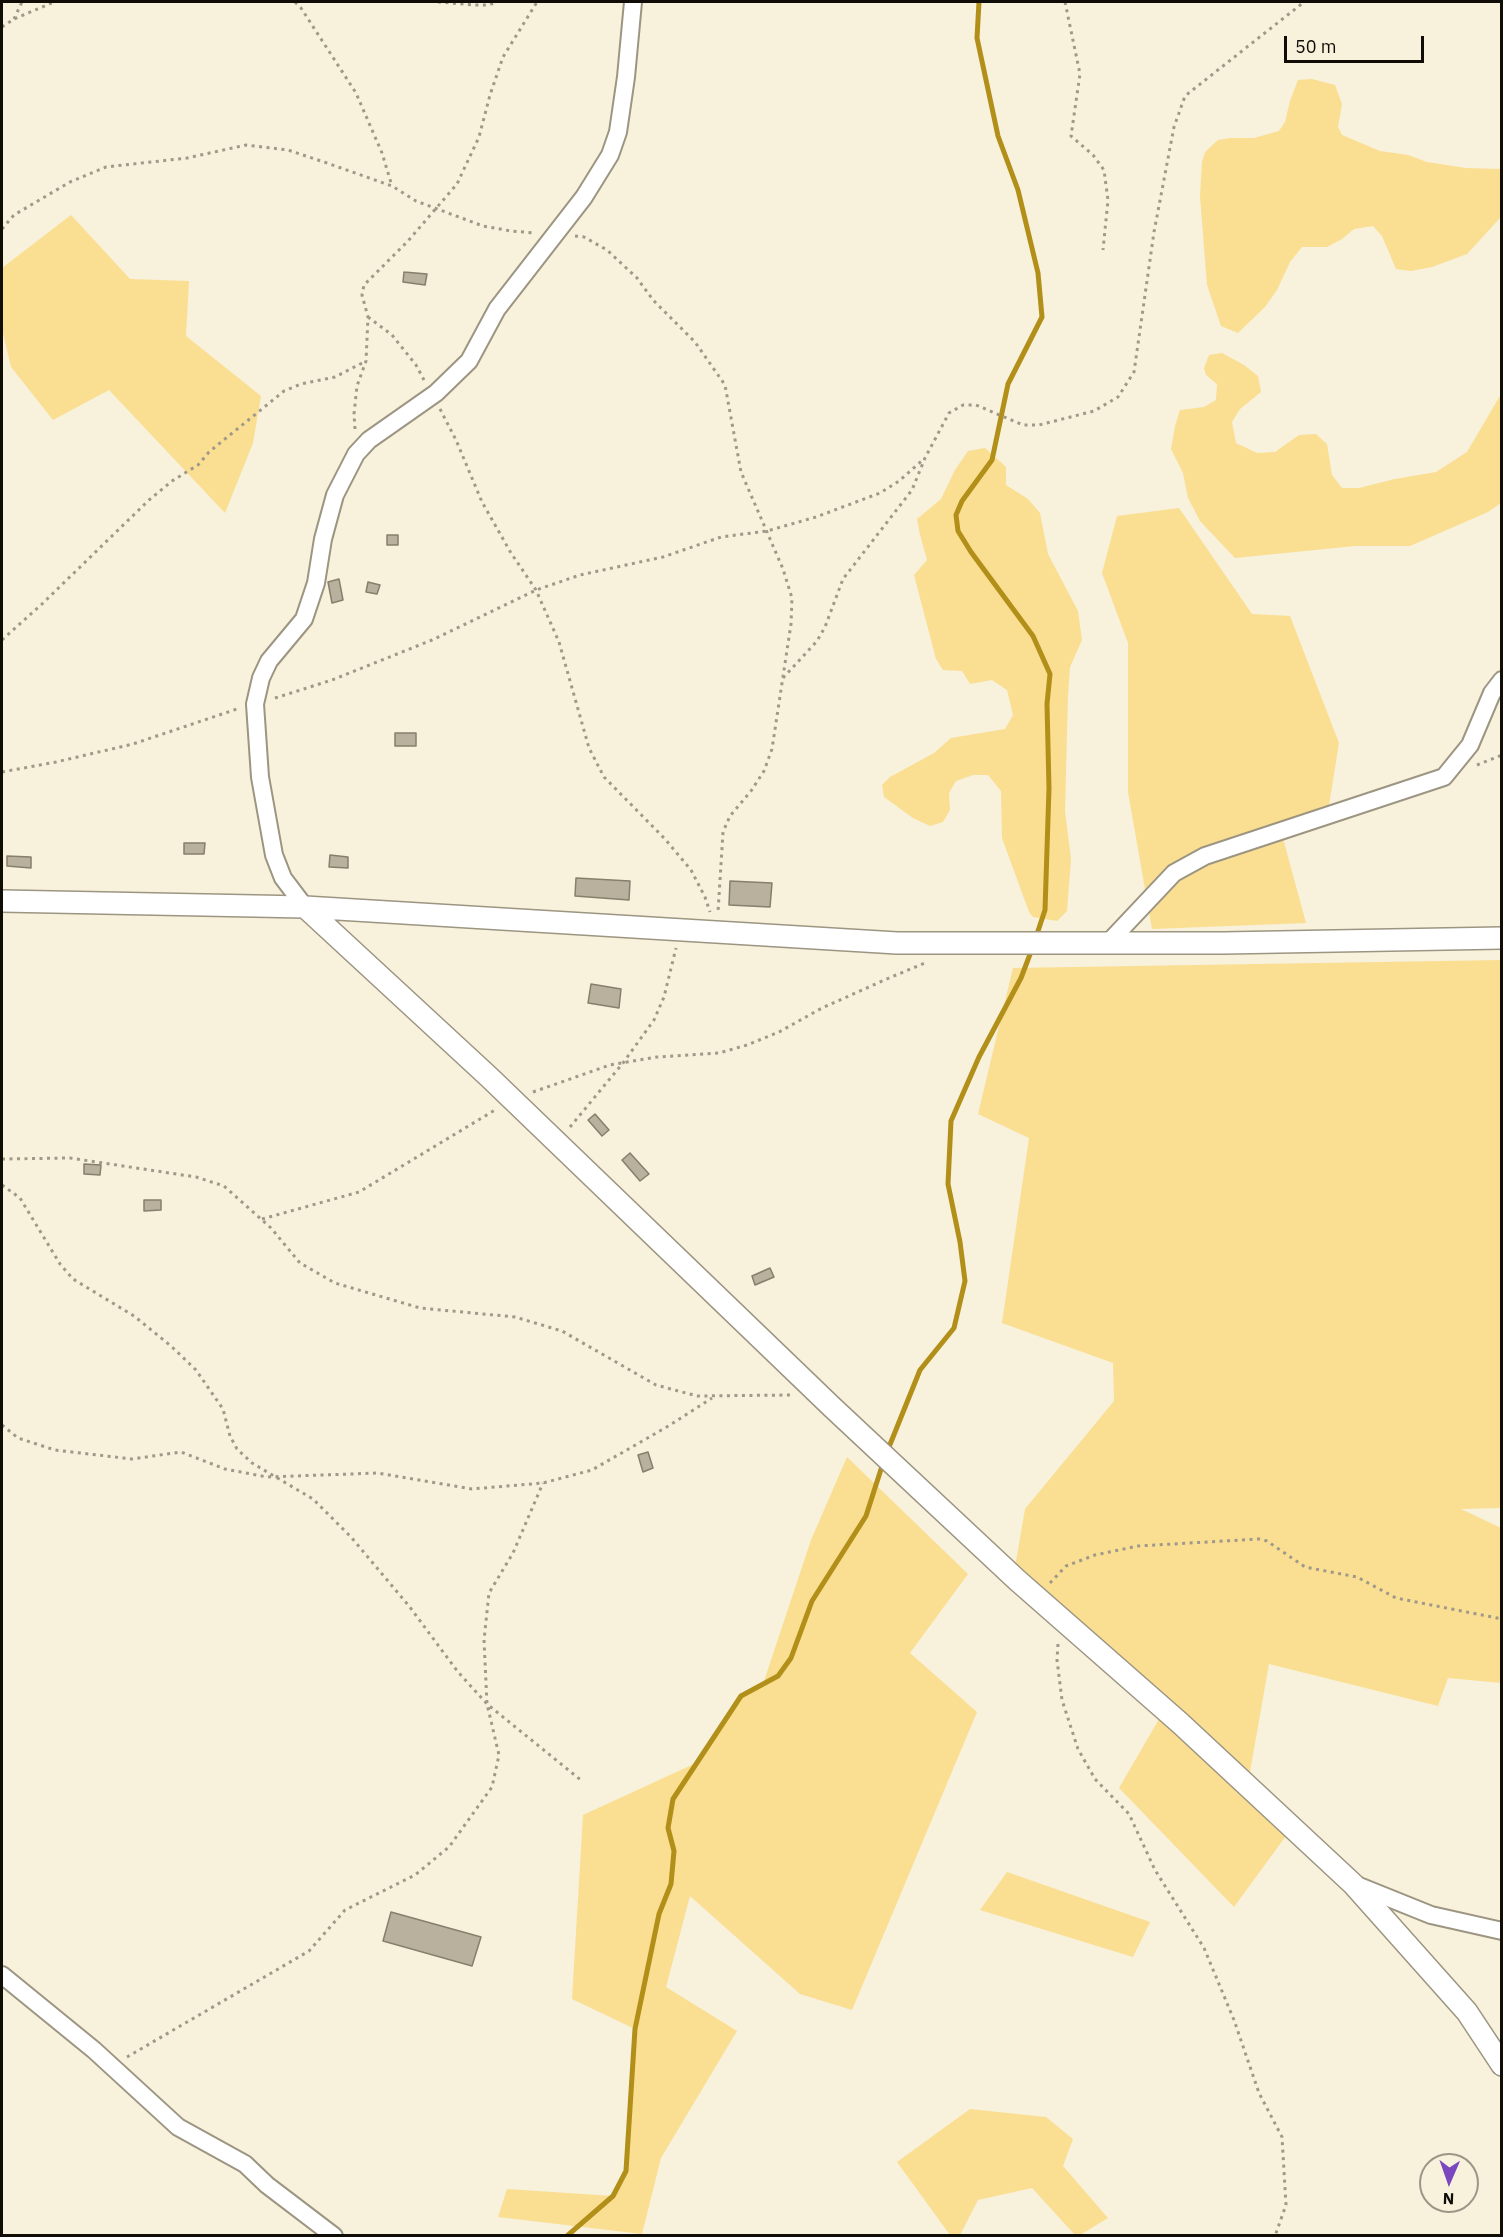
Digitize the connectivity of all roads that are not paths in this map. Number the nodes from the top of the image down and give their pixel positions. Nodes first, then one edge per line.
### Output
1 (633, 2) edge
2 (1502, 680) edge
3 (2, 901) edge
4 (305, 907) junction
5 (1502, 938) edge
6 (1108, 943) junction
7 (1353, 1884) junction
8 (1502, 1931) edge
9 (2, 1975) edge
10 (1502, 2066) edge
11 (333, 2235) edge

1 - 4 street
2 - 6 street
3 - 4 street
4 - 6 street
4 - 7 street
5 - 6 street
7 - 8 street
7 - 10 street
9 - 11 street

